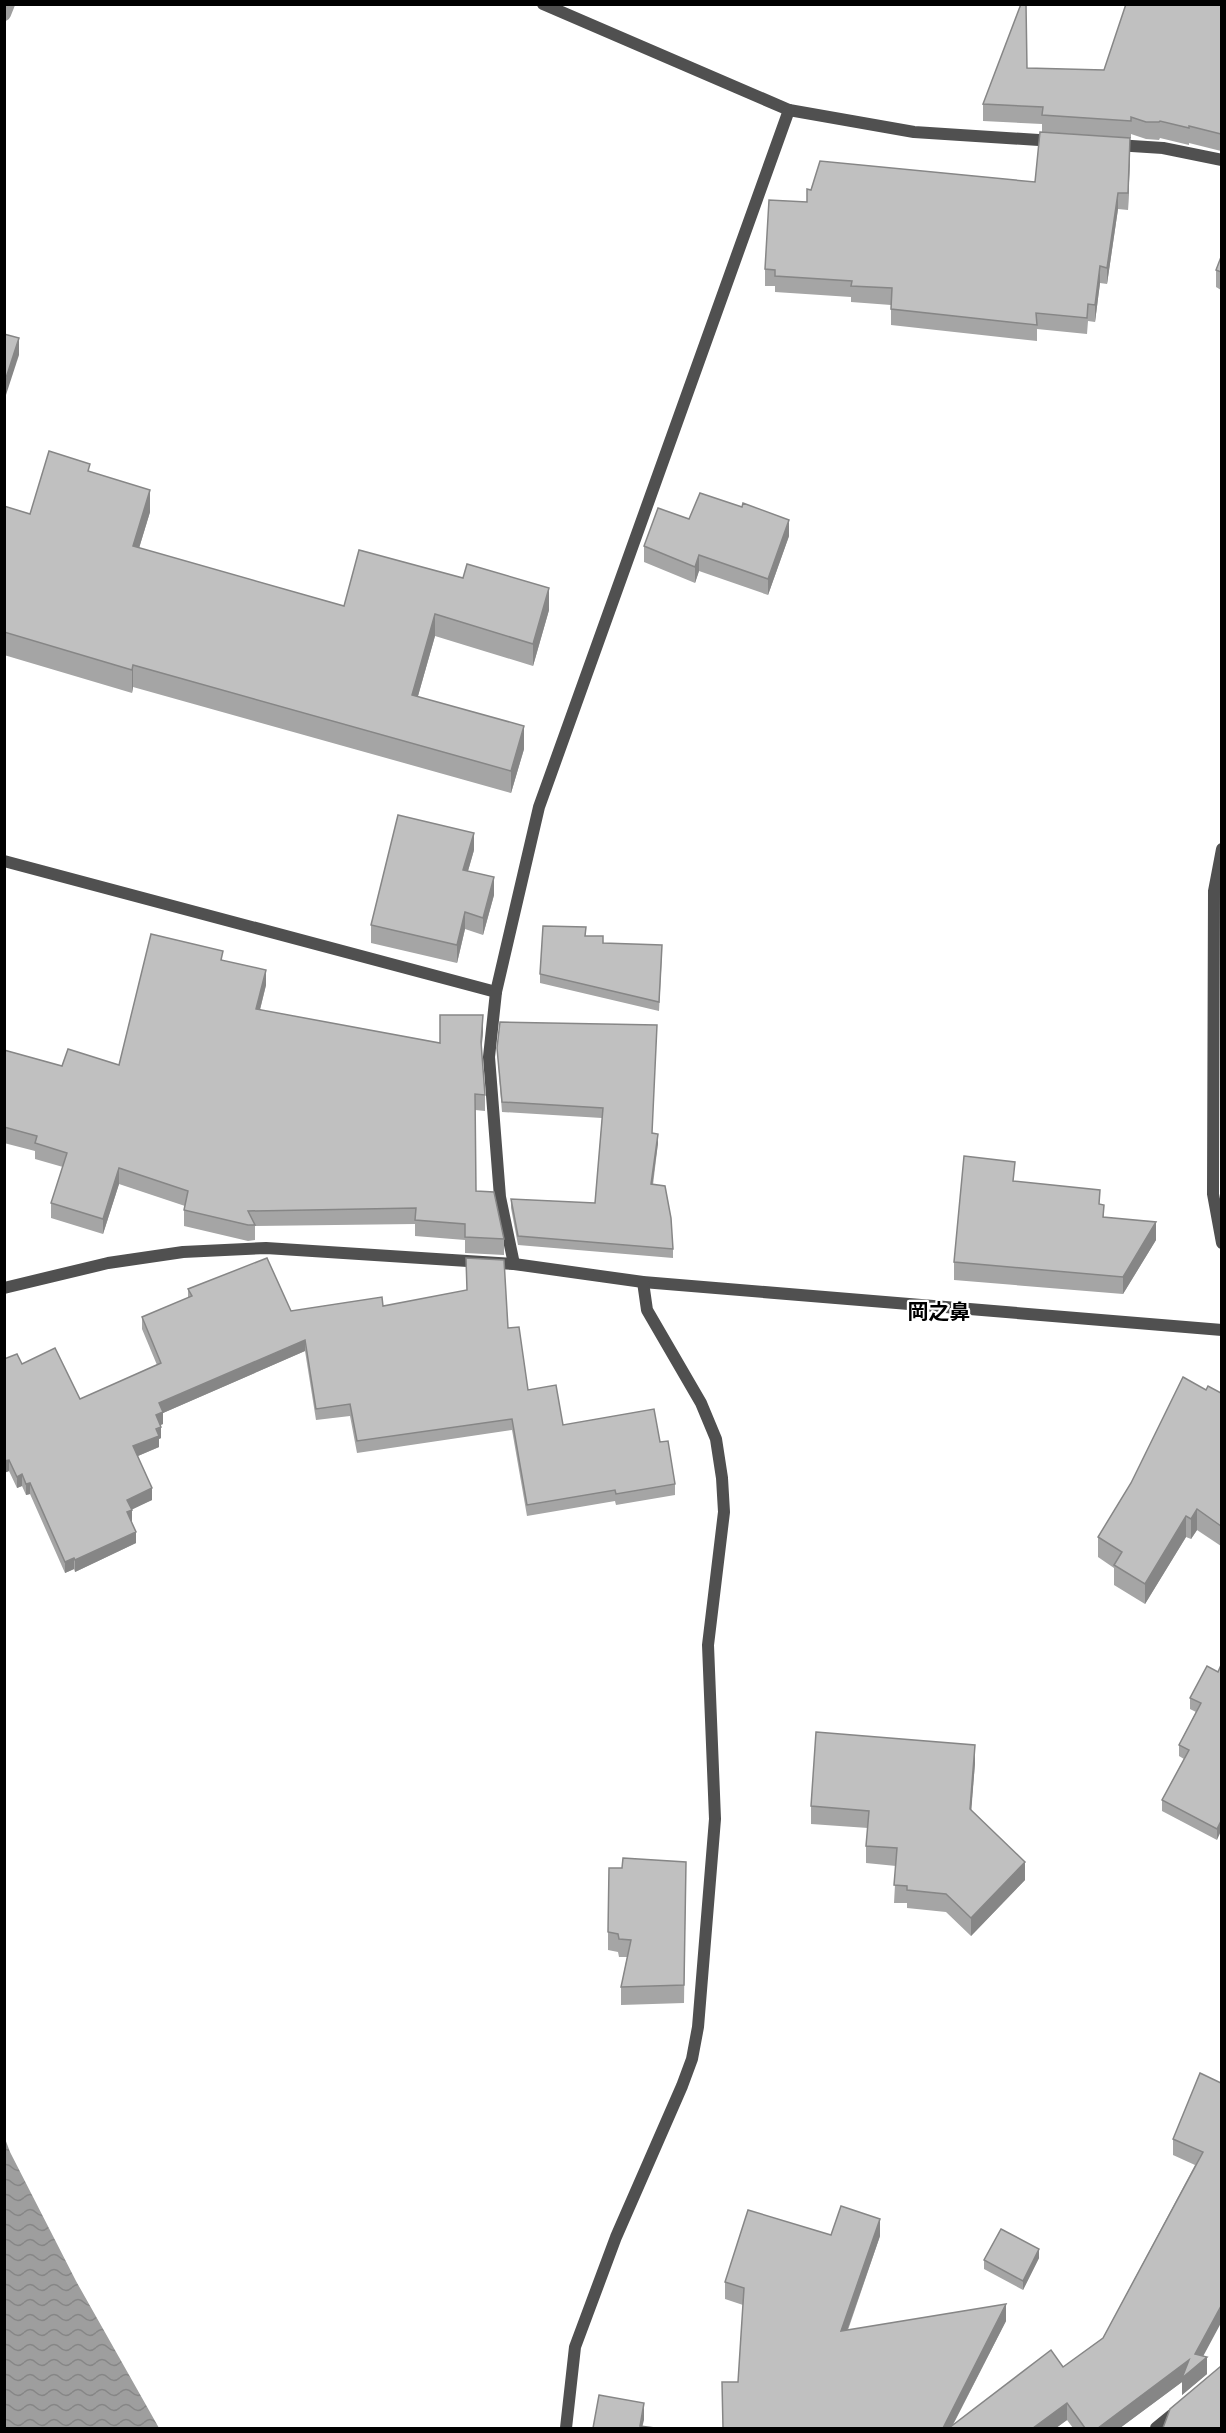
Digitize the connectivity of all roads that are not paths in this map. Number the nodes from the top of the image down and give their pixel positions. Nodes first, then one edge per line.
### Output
1 (543, 4) edge
2 (789, 110) junction
3 (1068, 142) edge
4 (1103, 144) edge
5 (1221, 160) edge
6 (1221, 849) edge
7 (4, 861) edge
8 (496, 992) junction
9 (1221, 1243) edge
10 (514, 1263) junction
11 (643, 1282) junction
12 (4, 1288) edge
13 (1221, 1330) edge
14 (1189, 2400) edge
15 (566, 2428) edge
16 (1156, 2428) edge

1 - 2 street
2 - 3 street
2 - 8 street
4 - 5 street
6 - 9 street
7 - 8 street
8 - 10 street
10 - 11 street
10 - 12 street
11 - 13 street
11 - 15 street
14 - 16 street

